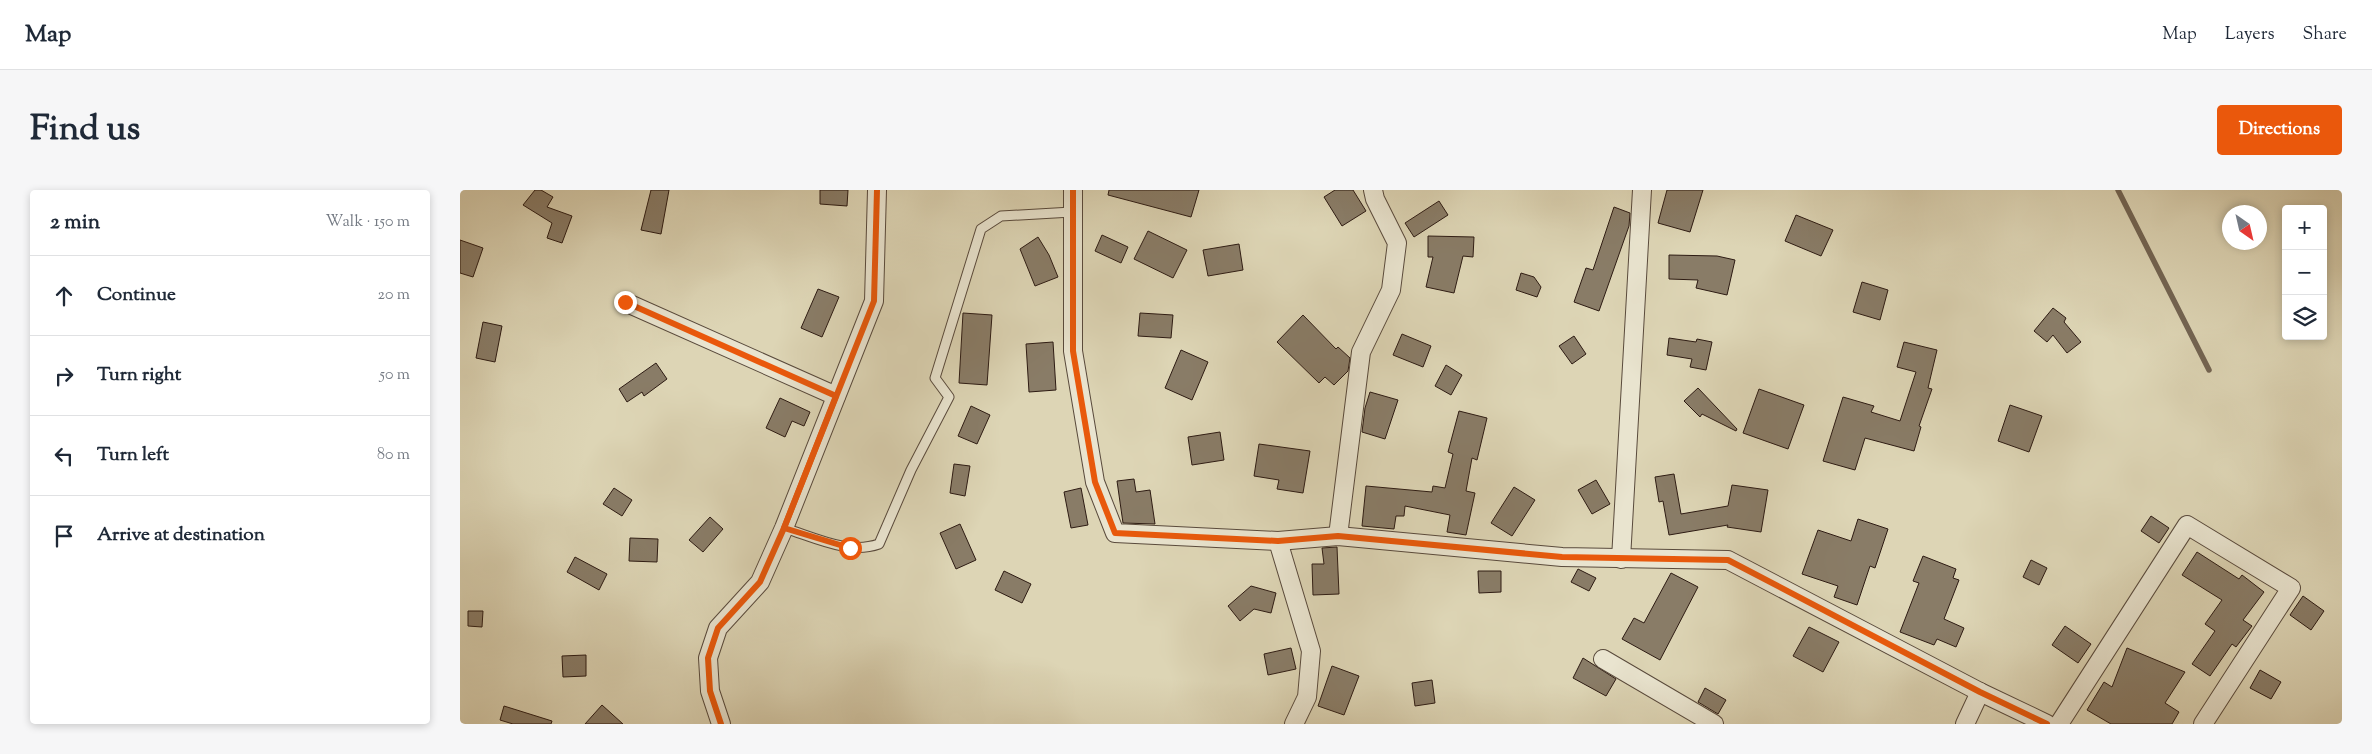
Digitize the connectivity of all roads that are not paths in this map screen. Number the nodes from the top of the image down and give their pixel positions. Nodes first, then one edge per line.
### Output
1 (877, 190) edge
2 (1072, 190) edge
3 (1373, 190) edge
4 (1642, 190) edge
5 (1072, 212) junction
6 (625, 302) dead end
7 (836, 396) junction
8 (784, 528) junction
9 (1338, 536) junction
10 (1278, 542) junction
11 (1621, 559) junction
12 (1602, 660) dead end
13 (1980, 692) junction
14 (721, 724) edge
15 (1294, 724) edge
16 (1714, 724) edge
17 (1965, 724) edge
18 (2048, 724) edge
19 (2059, 724) edge
20 (2203, 724) edge

1 - 7 street
2 - 5 street
3 - 9 street
4 - 11 street
5 - 8 lane
5 - 10 street
6 - 7 street
7 - 8 street
8 - 14 street
9 - 10 street
9 - 11 street
10 - 15 street
11 - 13 street
12 - 16 street
13 - 17 street
13 - 18 street
19 - 20 street

